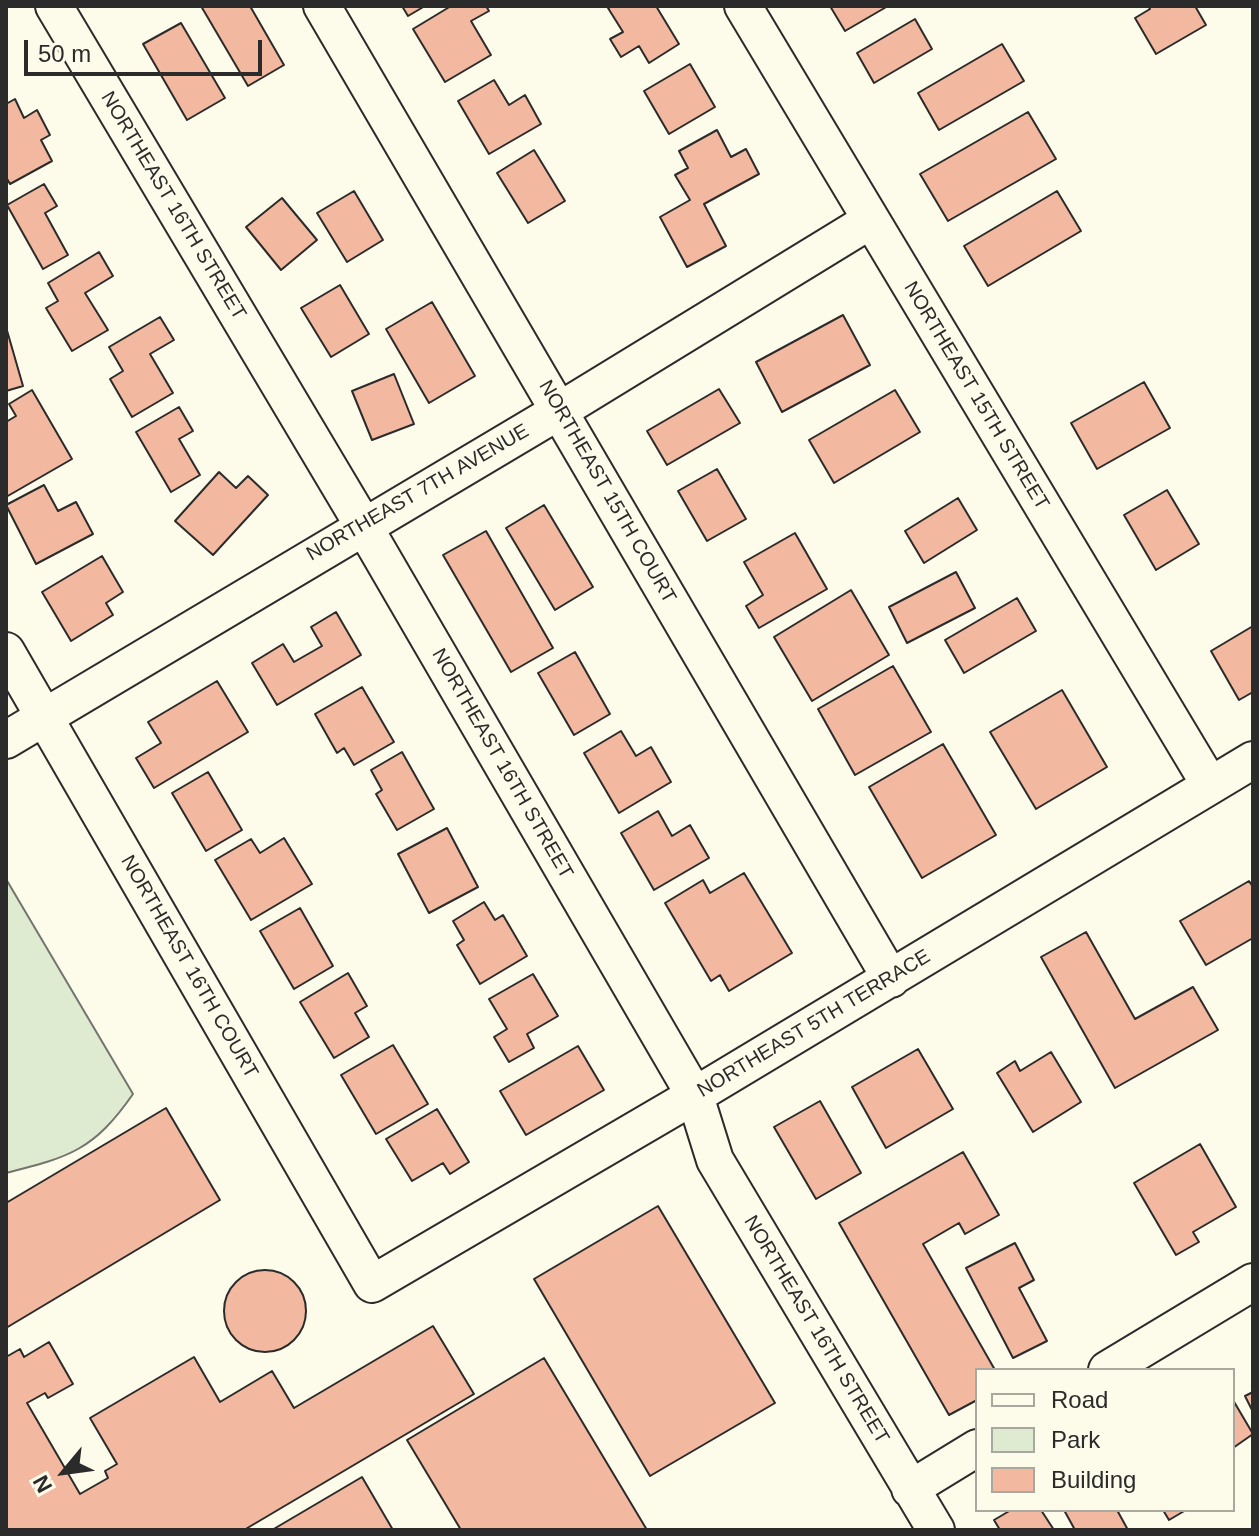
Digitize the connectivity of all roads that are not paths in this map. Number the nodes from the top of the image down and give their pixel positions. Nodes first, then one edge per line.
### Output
1 (54, 6) edge
2 (322, 6) edge
3 (743, 6) edge
4 (871, 220) junction
5 (559, 411) junction
6 (363, 525) junction
7 (6, 651) edge
8 (45, 717) junction
9 (6, 740) edge
10 (1253, 760) edge
11 (1210, 785) junction
12 (891, 979) junction
13 (695, 1096) junction
14 (1253, 1282) edge
15 (372, 1284) joint
16 (1110, 1368) edge
17 (975, 1449) edge
18 (910, 1489) junction
19 (936, 1530) edge

1 - 6 street, NORTHEAST 16TH STREET
2 - 5 street, NORTHEAST 15TH COURT
3 - 4 street, NORTHEAST 15TH STREET
4 - 5 street, NORTHEAST 7TH AVENUE
4 - 11 street, NORTHEAST 15TH STREET
5 - 6 street, NORTHEAST 7TH AVENUE
5 - 12 street, NORTHEAST 15TH COURT
6 - 8 street, NORTHEAST 7TH AVENUE
6 - 13 street, NORTHEAST 16TH STREET
7 - 8 street, NORTHEAST 16TH COURT
8 - 9 street, NORTHEAST 7TH AVENUE
8 - 15 street, NORTHEAST 16TH COURT
10 - 11 street, NORTHEAST 5TH TERRACE
11 - 12 street, NORTHEAST 5TH TERRACE
12 - 13 street, NORTHEAST 5TH TERRACE
13 - 15 street, NORTHEAST 5TH TERRACE
13 - 18 street, NORTHEAST 16TH STREET
14 - 16 street
17 - 18 street
18 - 19 street, NORTHEAST 16TH STREET

